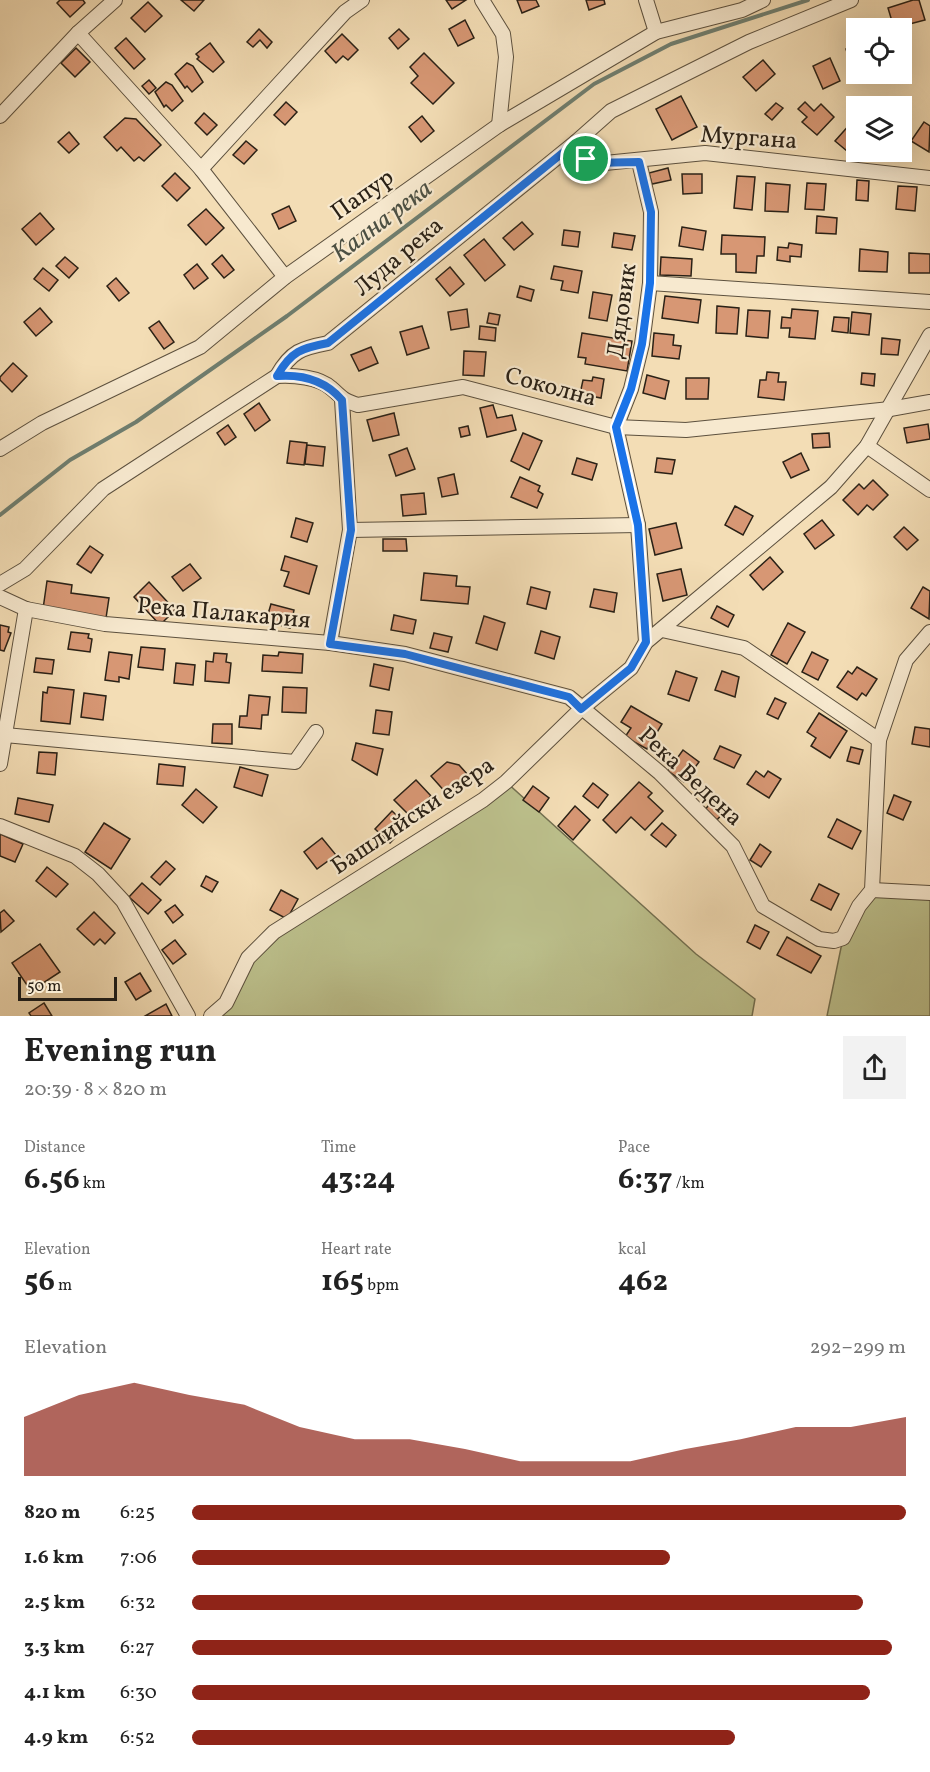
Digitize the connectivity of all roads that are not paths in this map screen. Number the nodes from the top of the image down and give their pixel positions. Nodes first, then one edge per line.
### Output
1 (115, 0) edge
2 (362, 0) edge
3 (482, 0) edge
4 (646, 0) edge
5 (763, 0) edge
6 (851, 0) edge
7 (656, 32) junction
8 (78, 33) junction
9 (0, 116) edge
10 (499, 125) junction
11 (576, 142) junction
12 (639, 162) junction
13 (201, 169) junction
14 (930, 178) edge
15 (285, 277) junction
16 (650, 283) junction
17 (930, 302) edge
18 (930, 335) edge
19 (277, 376) junction
20 (342, 400) junction
21 (930, 402) edge
22 (890, 409) junction
23 (616, 427) junction
24 (867, 446) junction
25 (0, 449) edge
26 (930, 490) edge
27 (638, 525) junction
28 (351, 530) junction
29 (0, 584) edge
30 (0, 597) edge
31 (26, 609) junction
32 (662, 630) junction
33 (930, 632) edge
34 (646, 642) junction
35 (330, 644) junction
36 (581, 709) junction
37 (316, 732) dead end
38 (5, 735) junction
39 (879, 740) junction
40 (0, 764) edge
41 (0, 826) edge
42 (872, 890) junction
43 (930, 893) edge
44 (188, 1016) edge
45 (211, 1016) edge

1 - 8 street
2 - 13 street
3 - 10 street
4 - 7 street
5 - 7 street, Папур
6 - 11 street, Луда река
7 - 10 street, Папур
8 - 9 street
8 - 13 street
10 - 15 street, Папур
11 - 12 street, Мургана
11 - 19 street, Луда река
12 - 14 street, Мургана
12 - 16 street, Дядовик
13 - 15 street
15 - 25 street, Папур
16 - 17 street
16 - 23 street, Дядовик
18 - 22 street, Башлийски езера
19 - 20 street
19 - 29 street, Луда река
20 - 23 street, Соколна
20 - 28 street
21 - 22 street, Соколна
22 - 23 street, Соколна
22 - 24 street, Башлийски езера
23 - 27 street
24 - 26 street
24 - 32 street, Башлийски езера
27 - 28 street
27 - 34 street
28 - 35 street
30 - 31 street, Река Палакария
31 - 35 street, Река Палакария
31 - 38 street
32 - 34 street, Башлийски езера
32 - 39 street
33 - 39 street
34 - 36 street, Башлийски езера
35 - 36 street, Река Палакария
36 - 42 street, Река Ведена
36 - 45 street, Башлийски езера
37 - 38 street
38 - 40 street
39 - 42 street
41 - 44 street
42 - 43 street

